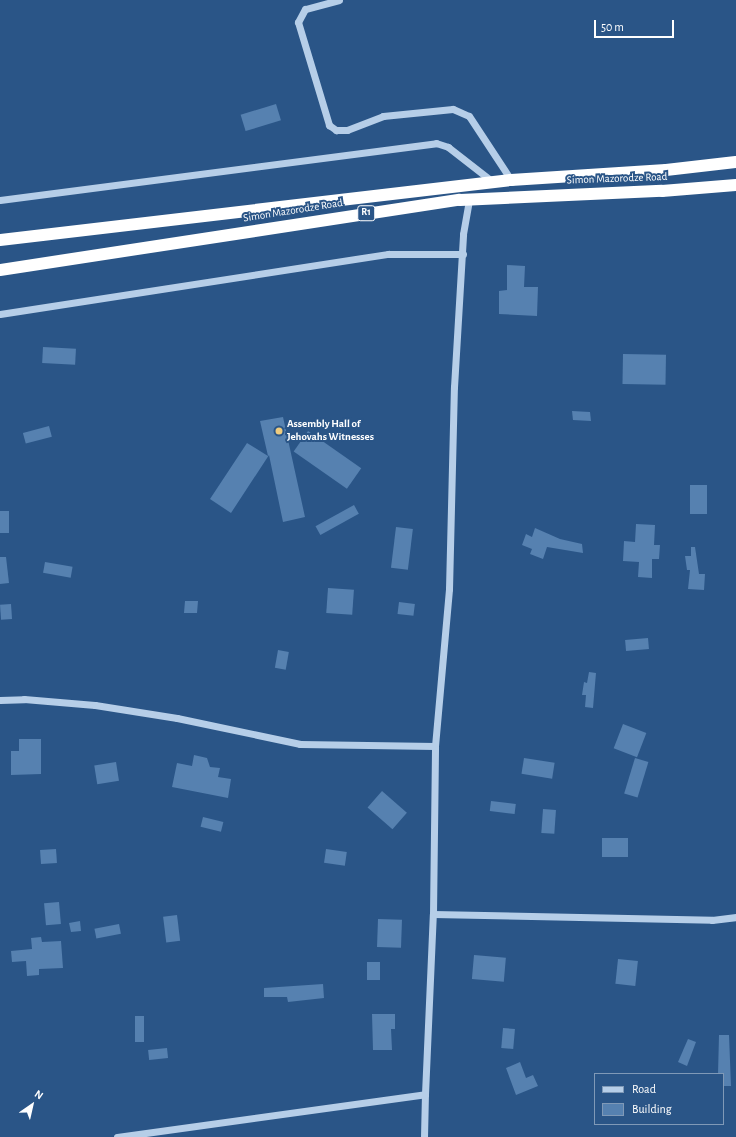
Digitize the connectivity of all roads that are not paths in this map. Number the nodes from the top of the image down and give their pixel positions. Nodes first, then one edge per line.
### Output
1 (339, 0) edge
2 (736, 162) edge
3 (511, 180) junction
4 (493, 182) junction
5 (736, 185) edge
6 (469, 199) junction
7 (0, 200) edge
8 (0, 240) edge
9 (463, 254) junction
10 (0, 270) edge
11 (0, 314) edge
12 (0, 700) edge
13 (435, 746) junction
14 (433, 914) junction
15 (736, 917) edge
16 (425, 1094) junction
17 (117, 1137) edge
18 (424, 1137) edge

1 - 3 street
2 - 3 highway, Simon Mazorodze Road / R1
3 - 4 highway, Simon Mazorodze Road / R1
4 - 7 street
4 - 8 highway, Simon Mazorodze Road / R1
5 - 6 highway, Simon Mazorodze Road / R1
6 - 9 street
6 - 10 highway, Simon Mazorodze Road / R1
9 - 11 street
9 - 13 street
12 - 13 street
13 - 14 street
14 - 15 street
14 - 16 street
16 - 17 street
16 - 18 street

